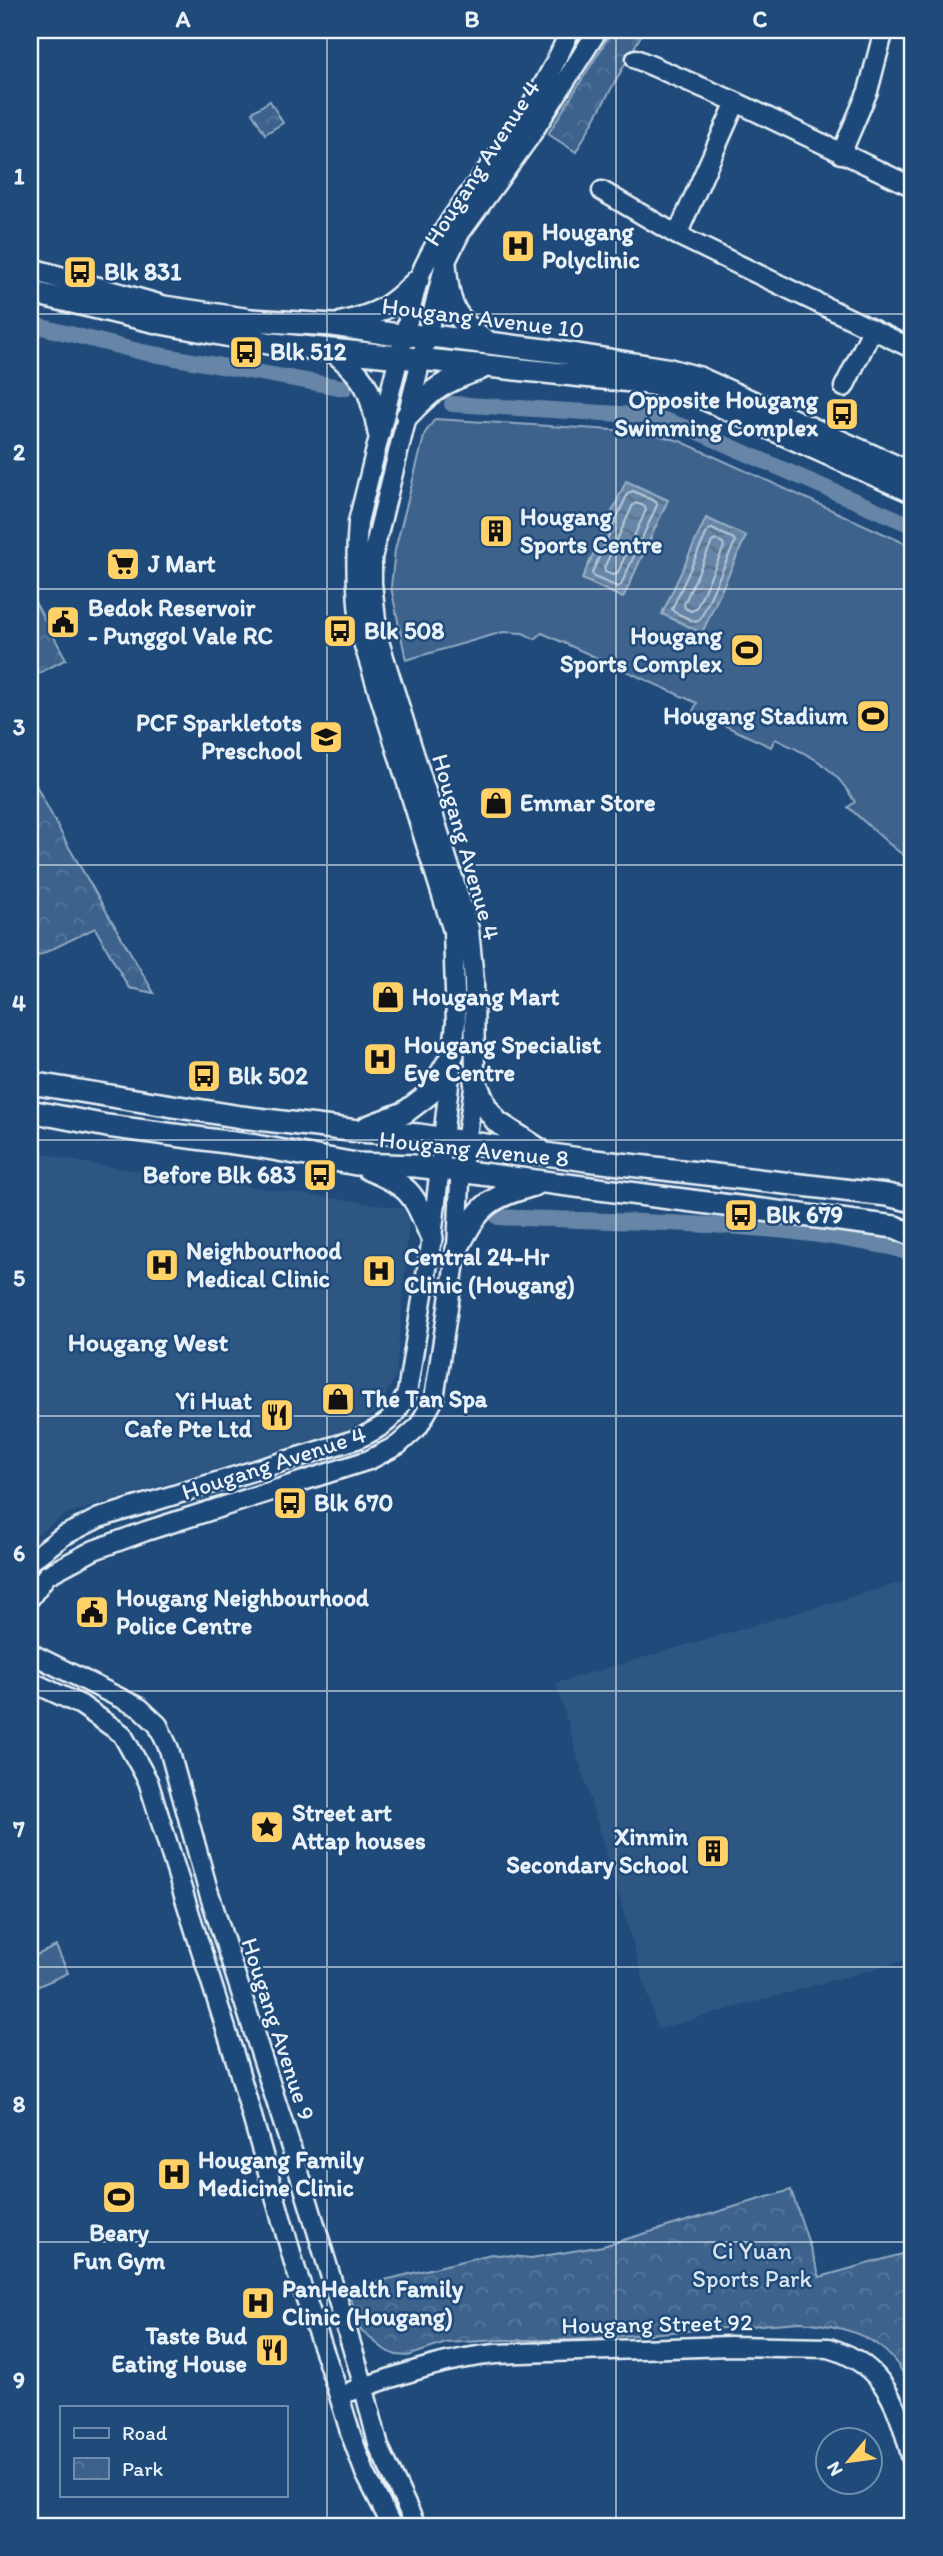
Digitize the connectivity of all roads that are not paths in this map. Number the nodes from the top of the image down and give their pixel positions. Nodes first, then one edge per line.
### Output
1 (570, 30) edge
2 (884, 30) edge
3 (590, 32) edge
4 (636, 59) dead end
5 (736, 102) junction
6 (841, 153) junction
7 (913, 187) edge
8 (603, 191) dead end
9 (677, 235) junction
10 (444, 263) junction
11 (30, 269) edge
12 (418, 280) junction
13 (30, 292) edge
14 (333, 325) junction
15 (872, 330) junction
16 (414, 336) junction
17 (491, 343) junction
18 (913, 349) edge
19 (332, 350) junction
20 (398, 357) junction
21 (421, 360) junction
22 (488, 366) junction
23 (845, 387) dead end
24 (407, 416) junction
25 (379, 433) junction
26 (913, 474) edge
27 (913, 492) edge
28 (411, 769) junction
29 (453, 1054) junction
30 (475, 1081) junction
31 (30, 1083) edge
32 (30, 1111) edge
33 (358, 1130) junction
34 (443, 1138) junction
35 (466, 1143) junction
36 (545, 1153) junction
37 (356, 1164) junction
38 (451, 1170) junction
39 (542, 1182) junction
40 (913, 1201) edge
41 (913, 1235) edge
42 (432, 1238) junction
43 (457, 1249) junction
44 (30, 1561) edge
45 (30, 1598) edge
46 (30, 1643) edge
47 (36, 1656) edge
48 (30, 1681) edge
49 (38, 1691) edge
50 (363, 2387) junction
51 (339, 2396) junction
52 (913, 2463) edge
53 (392, 2526) edge
54 (416, 2526) edge

1 - 12 street, Hougang Avenue 4
2 - 6 street
3 - 10 street, Hougang Avenue 4
4 - 5 street
5 - 6 street
5 - 9 street
6 - 7 street
8 - 9 street
9 - 15 street
10 - 16 street, Hougang Avenue 4
10 - 17 main road
11 - 14 main road, Hougang Avenue 10
12 - 14 main road
12 - 16 street, Hougang Avenue 4
13 - 19 main road, Hougang Avenue 10
14 - 16 main road, Hougang Avenue 10
15 - 18 street
15 - 23 street
16 - 17 main road, Hougang Avenue 10
16 - 20 street, Hougang Avenue 4
16 - 21 street, Hougang Avenue 4
17 - 26 main road, Hougang Avenue 10
19 - 20 main road, Hougang Avenue 10
19 - 25 main road
20 - 21 main road, Hougang Avenue 10
20 - 25 street, Hougang Avenue 4
21 - 22 main road, Hougang Avenue 10
21 - 24 street, Hougang Avenue 4
22 - 24 main road
22 - 27 main road, Hougang Avenue 10
24 - 28 street, Hougang Avenue 4
25 - 28 street, Hougang Avenue 4
28 - 29 street, Hougang Avenue 4
28 - 30 street, Hougang Avenue 4
29 - 33 main road
29 - 34 street, Hougang Avenue 4
30 - 35 street, Hougang Avenue 4
30 - 36 main road
31 - 33 main road, Hougang Avenue 8
32 - 37 main road, Hougang Avenue 8
33 - 34 main road, Hougang Avenue 8
34 - 35 main road, Hougang Avenue 8
34 - 38 street, Hougang Avenue 4
35 - 36 main road, Hougang Avenue 8
35 - 38 street, Hougang Avenue 4
36 - 40 main road, Hougang Avenue 8
37 - 38 main road, Hougang Avenue 8
37 - 42 main road
38 - 39 main road, Hougang Avenue 8
38 - 42 street, Hougang Avenue 4
38 - 43 street, Hougang Avenue 4
39 - 41 main road, Hougang Avenue 8
39 - 43 main road
42 - 44 street, Hougang Avenue 4
43 - 45 street, Hougang Avenue 4
46 - 47 street
47 - 50 street, Hougang Avenue 9
48 - 49 street, Hougang Avenue 9
49 - 51 street, Hougang Avenue 9
50 - 51 street, Hougang Street 92
50 - 52 street, Hougang Street 92
50 - 54 street, Hougang Avenue 9
51 - 53 street, Hougang Avenue 9

